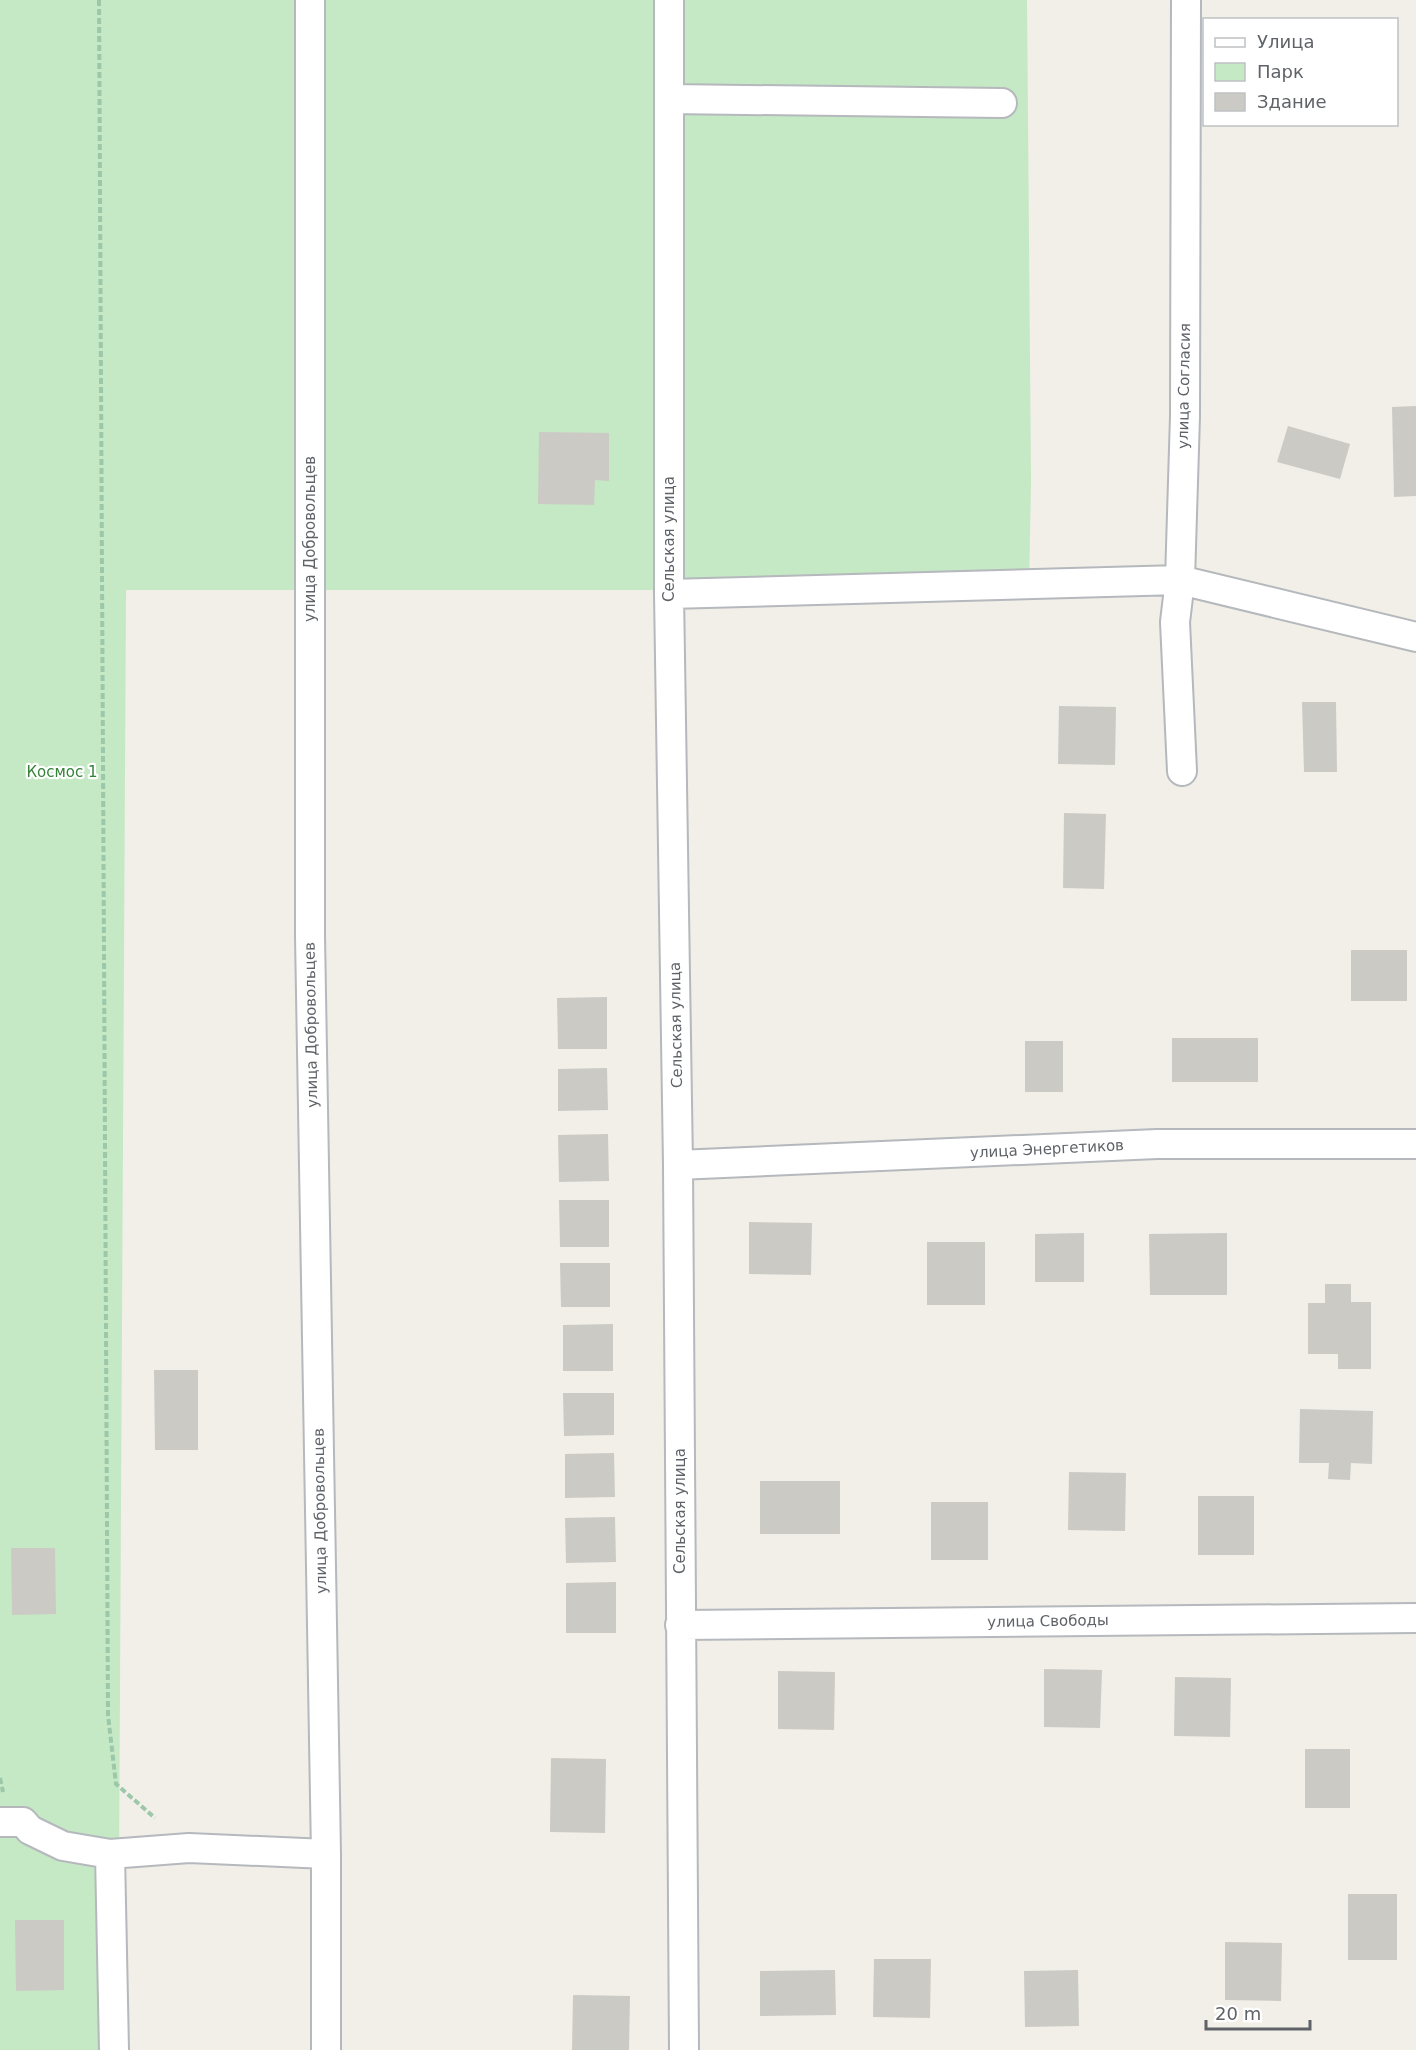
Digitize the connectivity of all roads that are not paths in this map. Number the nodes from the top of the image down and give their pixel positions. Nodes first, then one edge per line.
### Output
1 (310, 0) edge
2 (669, 0) edge
3 (1186, 0) edge
4 (669, 99) junction
5 (1002, 103) dead end
6 (1180, 580) junction
7 (669, 594) junction
8 (1416, 637) edge
9 (1182, 771) dead end
10 (1416, 1144) edge
11 (678, 1165) junction
12 (1416, 1618) edge
13 (680, 1625) junction
14 (0, 1822) edge
15 (110, 1854) junction
16 (326, 1854) junction
17 (114, 2050) edge
18 (326, 2050) edge
19 (684, 2050) edge

1 - 16 street, улица Добровольцев
2 - 4 street, Сельская улица
3 - 6 street, улица Согласия
4 - 5 street
4 - 7 street, Сельская улица
6 - 7 street
6 - 8 street
6 - 9 street, улица Согласия
7 - 11 street, Сельская улица
10 - 11 street, улица Энергетиков
11 - 13 street, Сельская улица
12 - 13 street, улица Свободы
13 - 19 street, Сельская улица
14 - 15 street
15 - 16 street
15 - 17 street
16 - 18 street, улица Добровольцев

